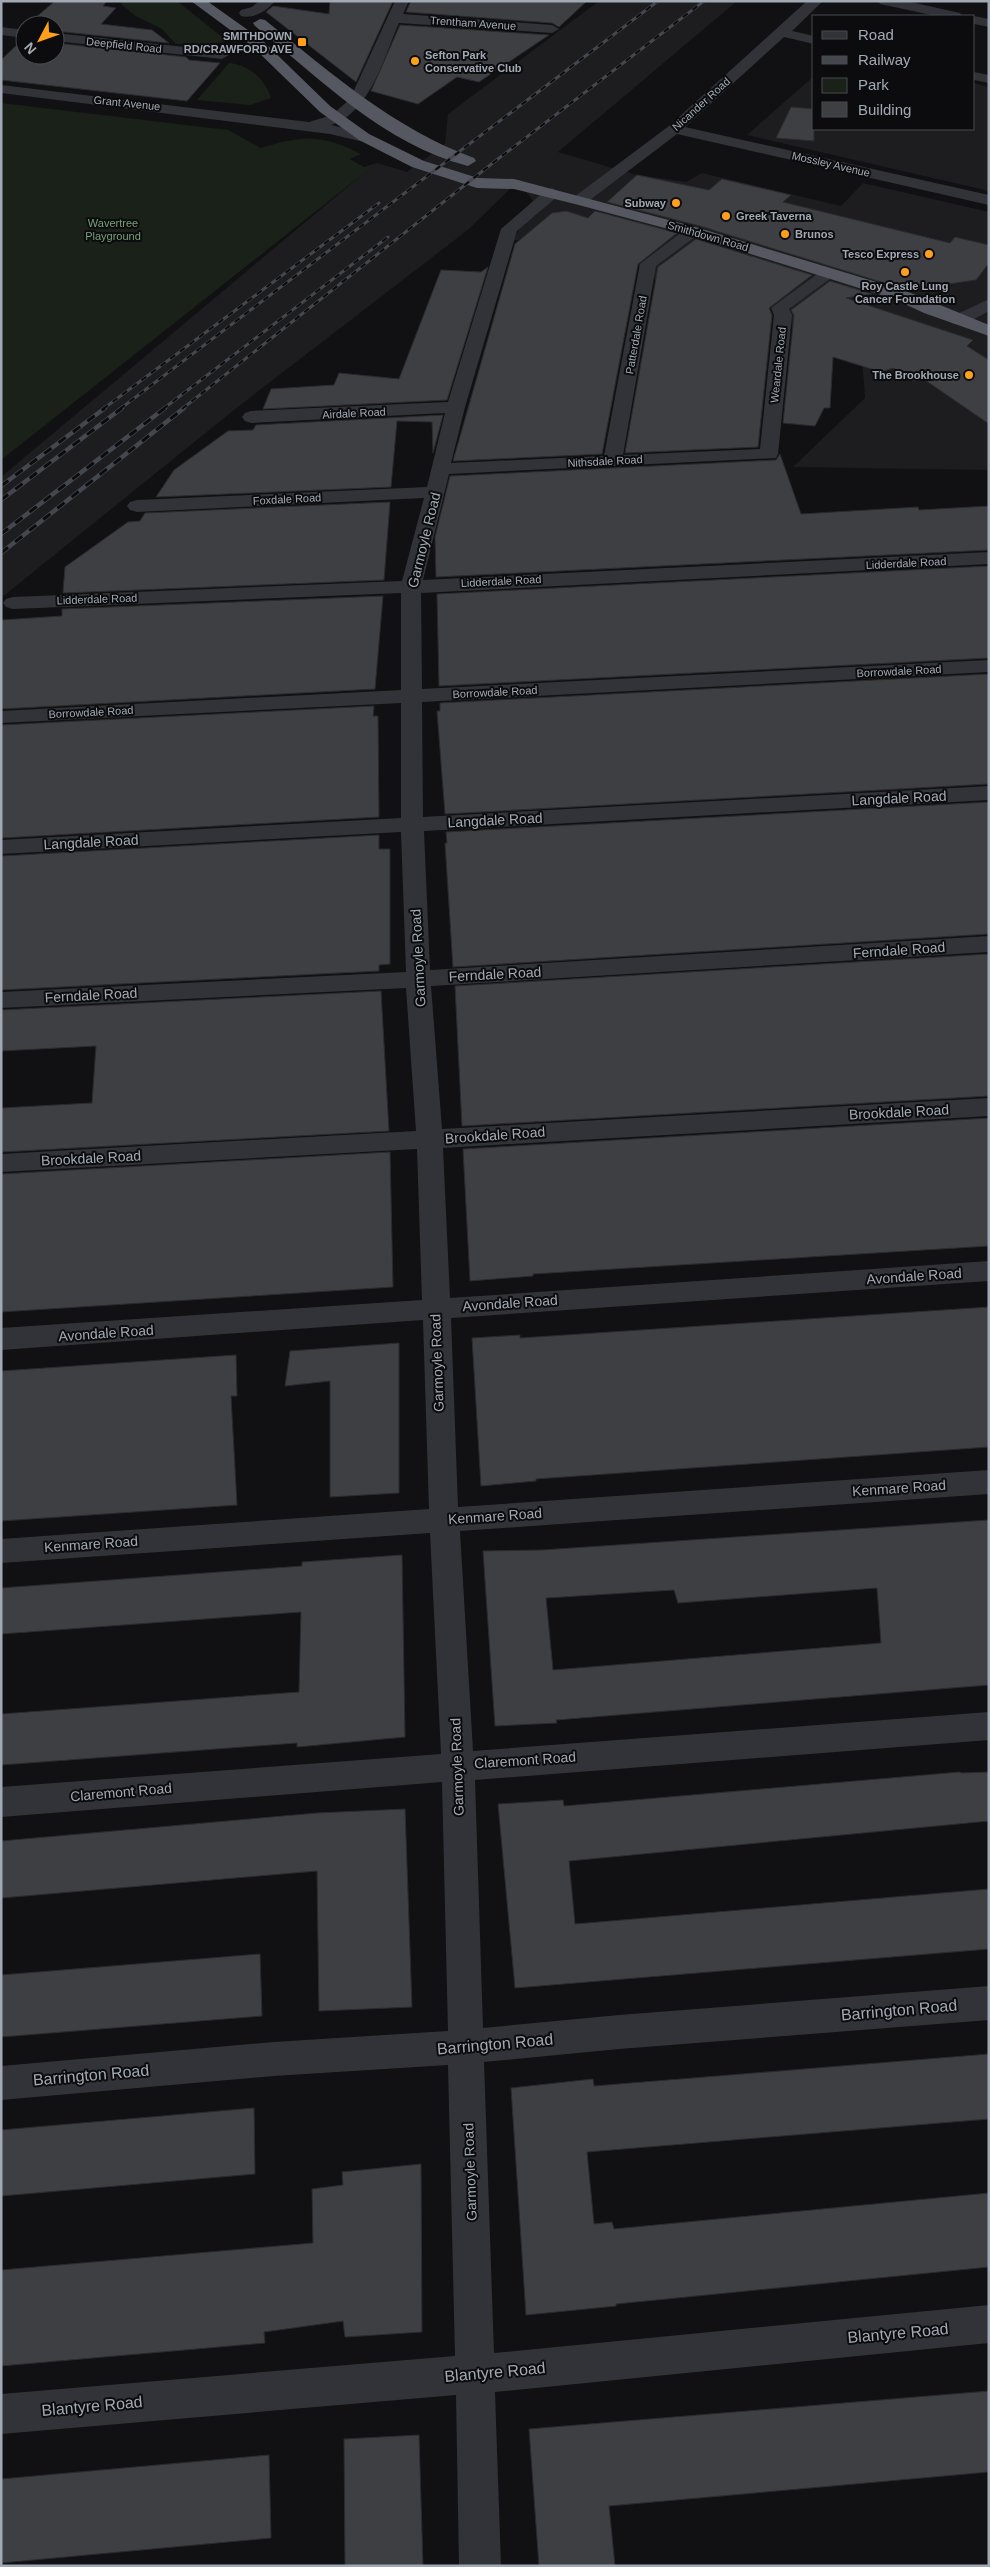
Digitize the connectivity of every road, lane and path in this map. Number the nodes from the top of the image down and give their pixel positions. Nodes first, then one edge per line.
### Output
1 (198, 1) edge
2 (268, 1) edge
3 (402, 1) edge
4 (816, 1) edge
5 (884, 1) edge
6 (240, 9) joint
7 (950, 15) edge
8 (394, 18) junction
9 (975, 20) edge
10 (989, 24) edge
11 (552, 29) dead end
12 (1, 31) edge
13 (780, 32) junction
14 (15, 33) edge
15 (65, 38) edge
16 (812, 40) edge
17 (222, 56) dead end
18 (975, 76) edge
19 (989, 79) edge
20 (1, 90) edge
21 (357, 101) junction
22 (331, 114) junction
23 (252, 119) junction
24 (309, 126) junction
25 (674, 129) junction
26 (364, 137) junction
27 (514, 184) junction
28 (552, 193) junction
29 (580, 200) junction
30 (989, 200) edge
31 (693, 231) junction
32 (830, 272) junction
33 (900, 295) junction
34 (985, 308) edge
35 (959, 320) junction
36 (989, 331) edge
37 (456, 407) junction
38 (251, 417) dead end
39 (769, 454) joint
40 (614, 460) junction
41 (439, 481) junction
42 (137, 506) dead end
43 (989, 558) edge
44 (411, 587) junction
45 (13, 603) dead end
46 (989, 666) edge
47 (413, 696) junction
48 (1, 717) edge
49 (989, 793) edge
50 (412, 824) junction
51 (1, 847) edge
52 (989, 944) edge
53 (418, 979) junction
54 (1, 1000) edge
55 (989, 1107) edge
56 (430, 1139) junction
57 (1, 1163) edge
58 (989, 1271) edge
59 (434, 1308) junction
60 (1, 1340) edge
61 (989, 1482) edge
62 (444, 1519) junction
63 (1, 1551) edge
64 (989, 1726) edge
65 (458, 1765) junction
66 (1, 1802) edge
67 (989, 2003) edge
68 (466, 2047) junction
69 (1, 2083) edge
70 (989, 2324) edge
71 (476, 2374) junction
72 (1, 2414) edge
73 (480, 2566) edge

1 - 22 highway, Smithdown Road
2 - 6 street
3 - 8 street
4 - 13 street, Nicander Road
5 - 7 street
6 - 21 highway, Smithdown Road
8 - 11 street, Trentham Avenue
8 - 21 street
9 - 10 street
12 - 14 street
13 - 16 street
13 - 25 street, Nicander Road
15 - 17 street, Deepfield Road
18 - 19 street
20 - 23 street, Grant Avenue
21 - 22 street
21 - 27 highway, Smithdown Road
22 - 23 street, Grant Avenue
22 - 24 street
22 - 26 highway, Smithdown Road
23 - 24 street, Grant Avenue
24 - 26 street, Grant Avenue
25 - 29 street, Nicander Road
25 - 30 street, Mossley Avenue
26 - 27 highway, Smithdown Road
27 - 28 highway, Smithdown Road
28 - 29 highway, Smithdown Road
28 - 37 street, Garmoyle Road
29 - 31 highway, Smithdown Road
31 - 32 highway, Smithdown Road
31 - 40 street, Patterdale Road
32 - 33 highway, Smithdown Road
32 - 39 street, Weardale Road
33 - 34 highway, Smithdown Road
33 - 35 highway, Smithdown Road
34 - 35 street
35 - 36 highway, Smithdown Road
37 - 38 street, Airdale Road
37 - 41 street, Garmoyle Road
39 - 40 street, Nithsdale Road
40 - 41 street, Nithsdale Road
41 - 42 street, Foxdale Road
41 - 44 street, Garmoyle Road
43 - 44 street, Lidderdale Road
44 - 45 street, Lidderdale Road
44 - 47 street, Garmoyle Road
46 - 47 street, Borrowdale Road
47 - 48 street, Borrowdale Road
47 - 50 street, Garmoyle Road
49 - 50 street, Langdale Road
50 - 51 street, Langdale Road
50 - 53 street, Garmoyle Road
52 - 53 street, Ferndale Road
53 - 54 street, Ferndale Road
53 - 56 street, Garmoyle Road
55 - 56 street, Brookdale Road
56 - 57 street, Brookdale Road
56 - 59 street, Garmoyle Road
58 - 59 street, Avondale Road
59 - 60 street, Avondale Road
59 - 62 street, Garmoyle Road
61 - 62 street, Kenmare Road
62 - 63 street, Kenmare Road
62 - 65 street, Garmoyle Road
64 - 65 street, Claremont Road
65 - 66 street, Claremont Road
65 - 68 street, Garmoyle Road
67 - 68 street, Barrington Road
68 - 69 street, Barrington Road
68 - 71 street, Garmoyle Road
70 - 71 street, Blantyre Road
71 - 72 street, Blantyre Road
71 - 73 street, Garmoyle Road

